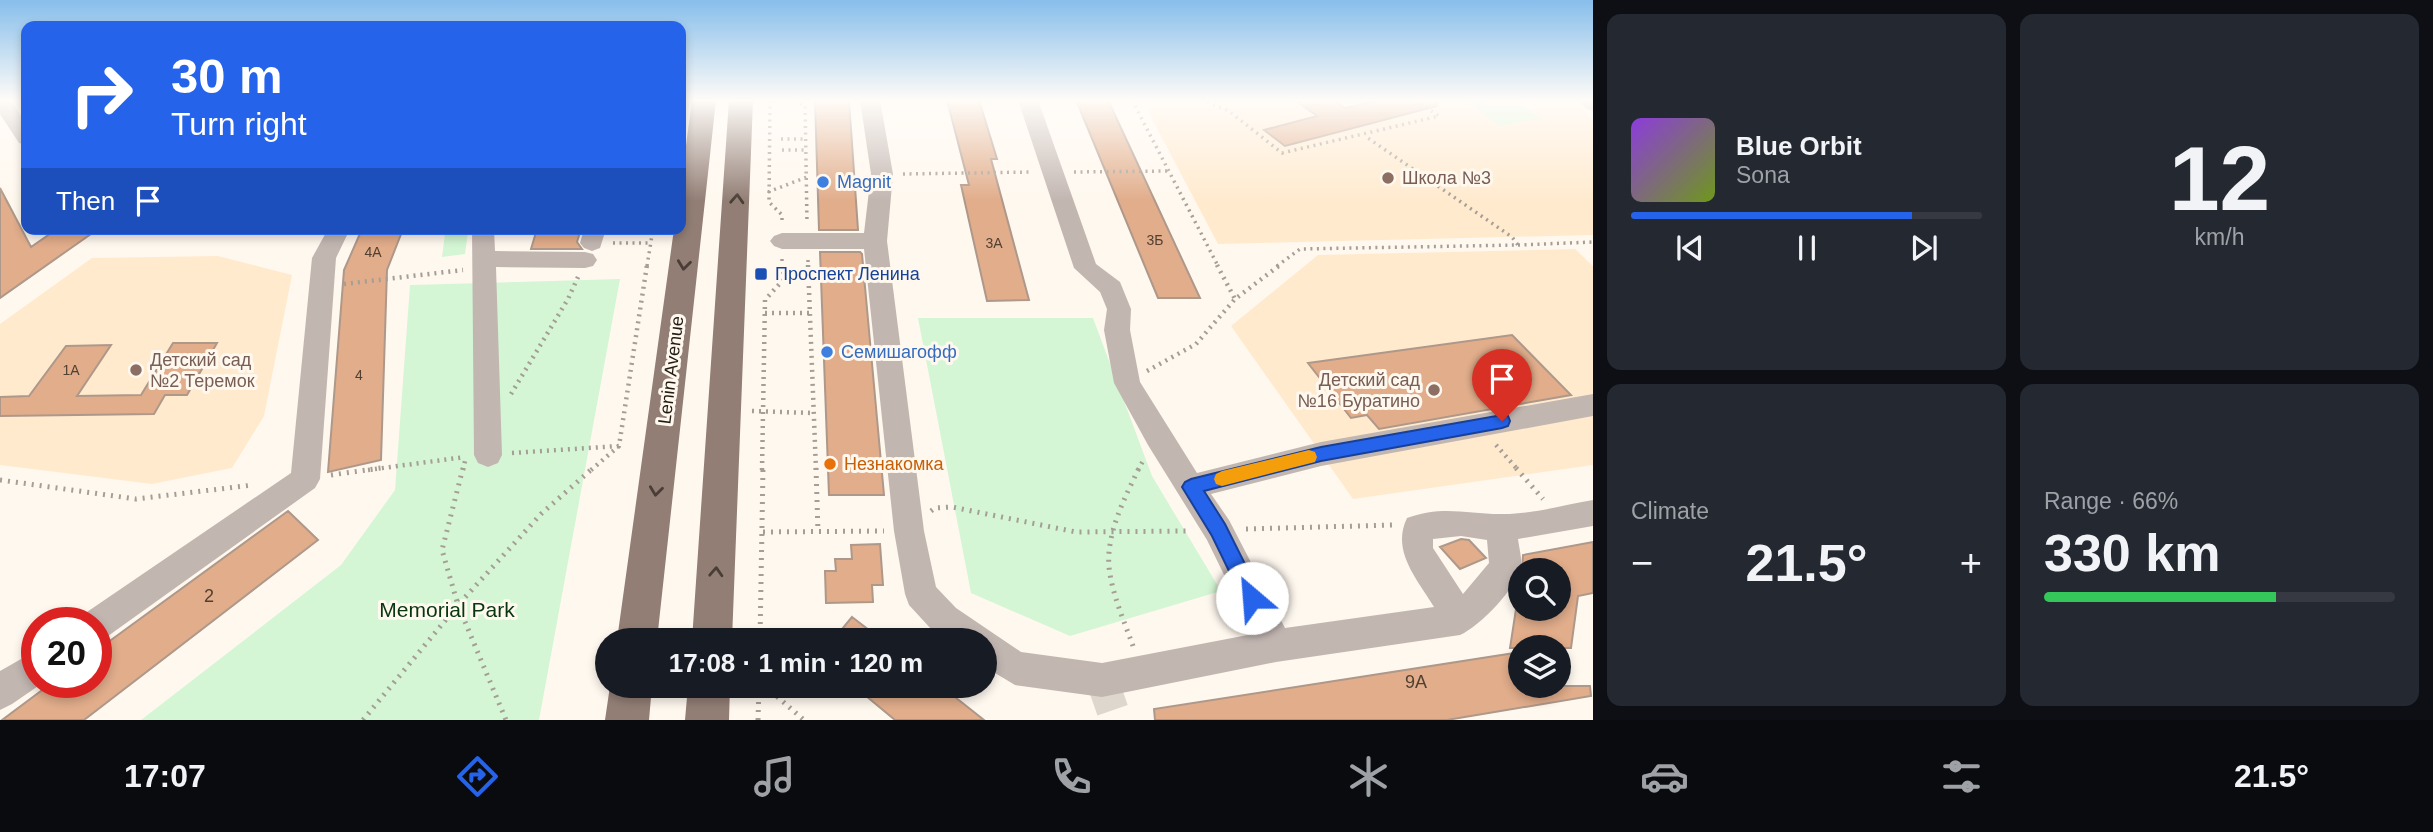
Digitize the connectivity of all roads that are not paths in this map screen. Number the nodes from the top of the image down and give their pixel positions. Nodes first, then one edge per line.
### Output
1 (698, 134) edge
2 (739, 134) edge
3 (875, 134) edge
4 (1040, 134) edge
5 (687, 192) edge
6 (336, 235) edge
7 (483, 235) edge
8 (682, 235) edge
9 (782, 241) road end
10 (875, 242) junction
11 (591, 244) edge
12 (484, 263) junction
13 (1593, 405) edge
14 (480, 448) road end
15 (1191, 487) junction
16 (1593, 513) edge
17 (1502, 528) junction
18 (112, 614) edge
19 (1460, 619) junction
20 (638, 628) edge
21 (713, 628) edge
22 (957, 628) edge
23 (1276, 646) junction
24 (997, 655) edge
25 (21, 678) edge
26 (0, 692) edge
27 (630, 698) edge
28 (708, 698) edge
29 (627, 720) edge
30 (707, 720) edge

1 - 5 main road, Lenin Avenue
21 -> 2 main road
3 - 10 lane
4 - 15 lane
6 - 18 lane
7 - 12 lane
8 -> 20 main road, Lenin Avenue
9 - 10 lane
10 - 22 lane
11 - 12 lane
12 - 14 lane
13 - 15 lane
15 - 23 lane
16 - 17 lane
17 - 19 lane
17 - 19 lane
19 - 23 lane
23 - 24 lane
25 - 26 lane
27 - 29 main road
28 - 30 main road

